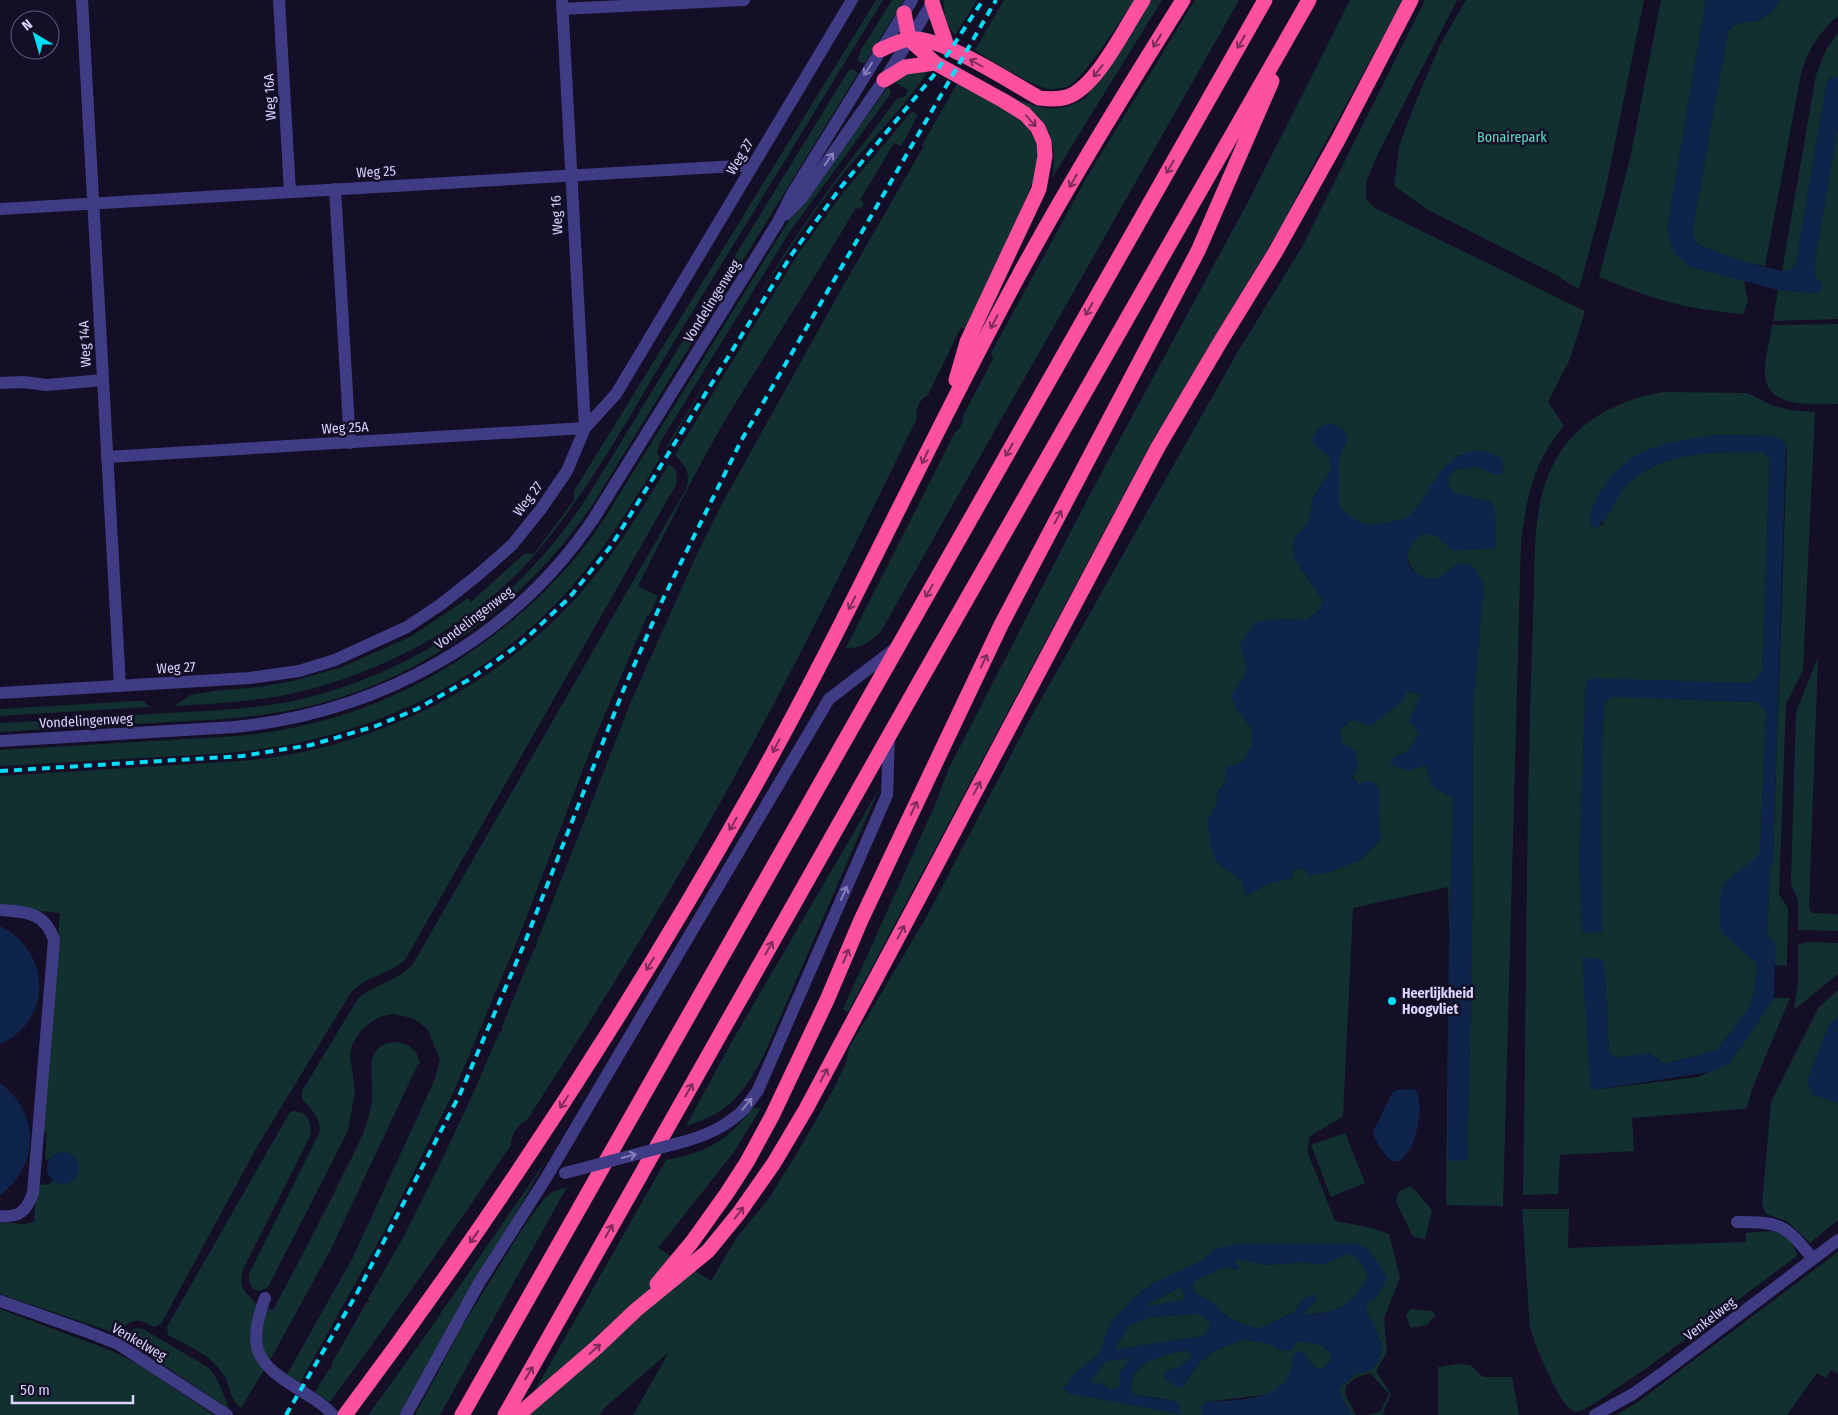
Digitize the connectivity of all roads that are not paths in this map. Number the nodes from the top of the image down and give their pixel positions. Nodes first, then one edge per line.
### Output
1 (82, 0) edge
2 (279, 0) edge
3 (744, 0) edge
4 (852, 0) edge
5 (1143, 0) edge
6 (1183, 0) edge
7 (1265, 0) edge
8 (1410, 0) edge
9 (933, 1) edge
10 (562, 4) edge
11 (1306, 5) edge
12 (908, 7) edge
13 (909, 39) junction
14 (947, 46) junction
15 (880, 50) junction
16 (935, 63) junction
17 (884, 80) junction
18 (753, 165) junction
19 (570, 176) junction
20 (335, 189) junction
21 (290, 192) junction
22 (93, 203) junction
23 (0, 209) edge
24 (778, 222) junction
25 (974, 346) junction
26 (102, 380) junction
27 (0, 383) edge
28 (584, 428) junction
29 (350, 443) junction
30 (107, 458) junction
31 (897, 647) junction
32 (120, 686) junction
33 (0, 693) edge
34 (889, 735) junction
35 (0, 741) edge
36 (0, 910) edge
37 (546, 1178) junction
38 (0, 1216) edge
39 (1738, 1222) dead end
40 (1838, 1240) edge
41 (1813, 1260) junction
42 (266, 1298) dead end
43 (0, 1301) edge
44 (636, 1310) junction
45 (227, 1415) edge
46 (333, 1415) edge
47 (346, 1415) edge
48 (406, 1415) edge
49 (462, 1415) edge
50 (504, 1415) edge
51 (518, 1415) edge
52 (1595, 1415) edge

1 - 22 street, Weg 14A
2 - 21 street, Weg 16A
3 - 10 street
4 - 18 street, Weg 27
5 -> 14 highway
6 -> 25 highway
7 -> 31 highway
44 -> 8 highway
9 - 13 street, Vondelingenweg
9 - 14 highway
10 - 19 street, Weg 16
11 - 34 highway
44 -> 11 highway
12 - 13 highway
12 - 15 street, Vondelingenweg
13 - 14 highway
13 - 15 highway
13 - 16 highway
13 - 17 street, Vondelingenweg
15 -> 24 street, Vondelingenweg
16 - 17 highway
16 -> 25 highway
24 -> 17 street, Vondelingenweg
18 - 19 street, Weg 25
18 - 28 street, Weg 27
19 - 20 street, Weg 25
19 - 28 street, Weg 16
20 - 21 street, Weg 25
20 - 29 street
21 - 22 street, Weg 25
22 - 23 street, Weg 25
22 - 26 street, Weg 14A
24 - 35 street, Vondelingenweg
25 -> 47 highway
26 - 27 street
26 - 30 street, Weg 14A
28 - 29 street, Weg 25A
28 - 32 street, Weg 27
29 - 30 street, Weg 25A
30 - 32 street, Weg 14A
31 - 37 street
31 - 49 highway
32 - 33 street, Weg 27
37 -> 34 street, bridge
50 -> 34 highway
36 - 38 street
37 - 48 street
39 - 41 street
40 - 41 street, Venkelweg
41 - 52 street, Venkelweg
42 - 46 street
43 - 45 street, Venkelweg
51 -> 44 highway

